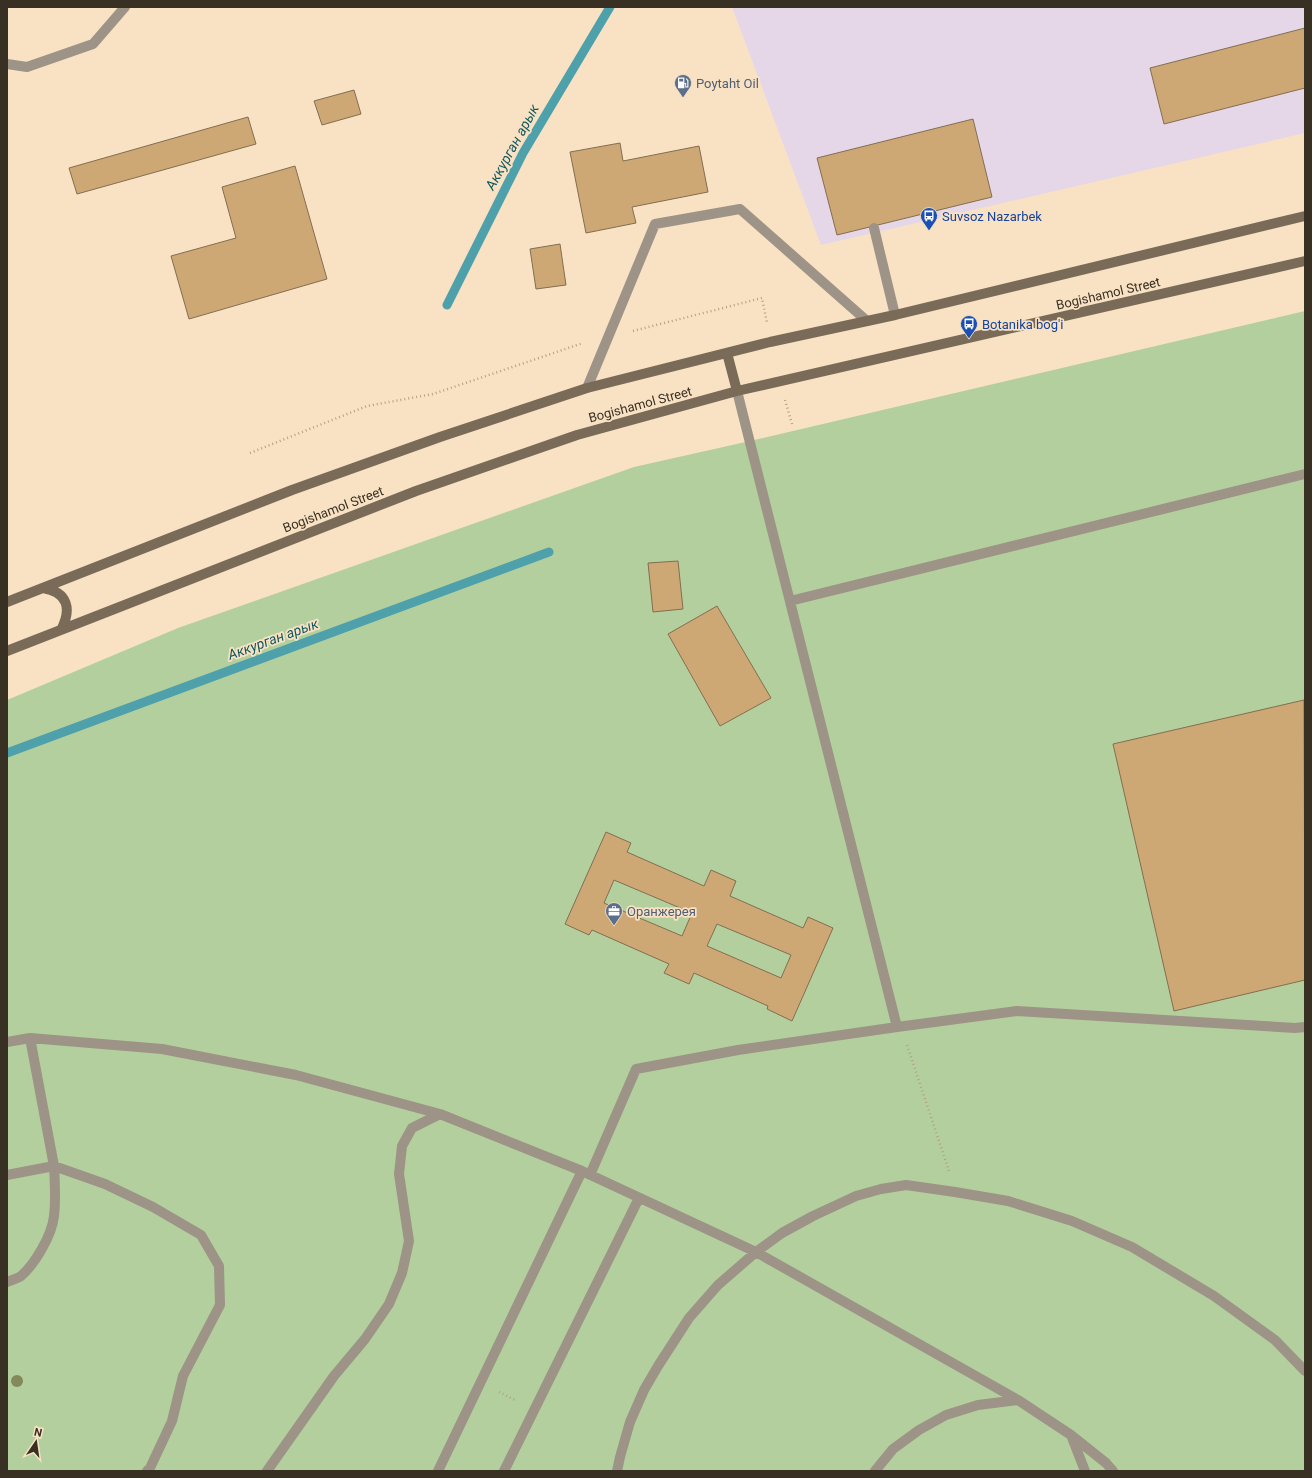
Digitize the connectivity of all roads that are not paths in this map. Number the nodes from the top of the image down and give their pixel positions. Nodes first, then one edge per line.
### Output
1 (125, 7) edge
2 (7, 64) edge
3 (1305, 216) edge
4 (874, 228) dead end
5 (1305, 262) edge
6 (895, 315) junction
7 (867, 320) junction
8 (727, 353) junction
9 (588, 388) junction
10 (737, 391) junction
11 (1305, 474) edge
12 (43, 588) junction
13 (790, 601) junction
14 (7, 602) edge
15 (61, 630) junction
16 (7, 651) edge
17 (897, 1027) junction
18 (1305, 1027) edge
19 (30, 1038) junction
20 (7, 1042) edge
21 (440, 1114) junction
22 (54, 1166) junction
23 (586, 1173) junction
24 (7, 1175) edge
25 (639, 1198) junction
26 (756, 1252) junction
27 (7, 1282) edge
28 (1305, 1371) edge
29 (1018, 1400) junction
30 (1072, 1435) junction
31 (147, 1471) edge
32 (267, 1471) edge
33 (438, 1471) edge
34 (504, 1471) edge
35 (618, 1471) edge
36 (875, 1471) edge
37 (1085, 1471) edge
38 (1113, 1471) edge

1 - 2 lane
3 - 6 main road, Bogishamol Street
4 - 6 lane
5 - 10 main road, Bogishamol Street
6 - 7 main road, Bogishamol Street
7 - 8 main road, Bogishamol Street
7 - 9 lane
8 - 9 main road, Bogishamol Street
8 - 10 main road
9 - 12 main road, Bogishamol Street
10 - 13 lane
10 - 15 main road, Bogishamol Street
11 - 13 lane
12 - 14 main road, Bogishamol Street
12 - 15 main road
13 - 17 lane
15 - 16 main road, Bogishamol Street
17 - 18 lane
17 - 23 lane
19 - 20 lane
19 - 21 lane
19 - 22 lane
21 - 23 lane
21 - 32 lane
22 - 24 lane
22 - 27 lane
22 - 31 lane
23 - 25 lane
23 - 33 lane
25 - 26 lane
25 - 34 lane
26 - 28 lane
26 - 29 lane
26 - 35 lane
29 - 30 lane
29 - 36 lane
30 - 37 lane
30 - 38 lane

